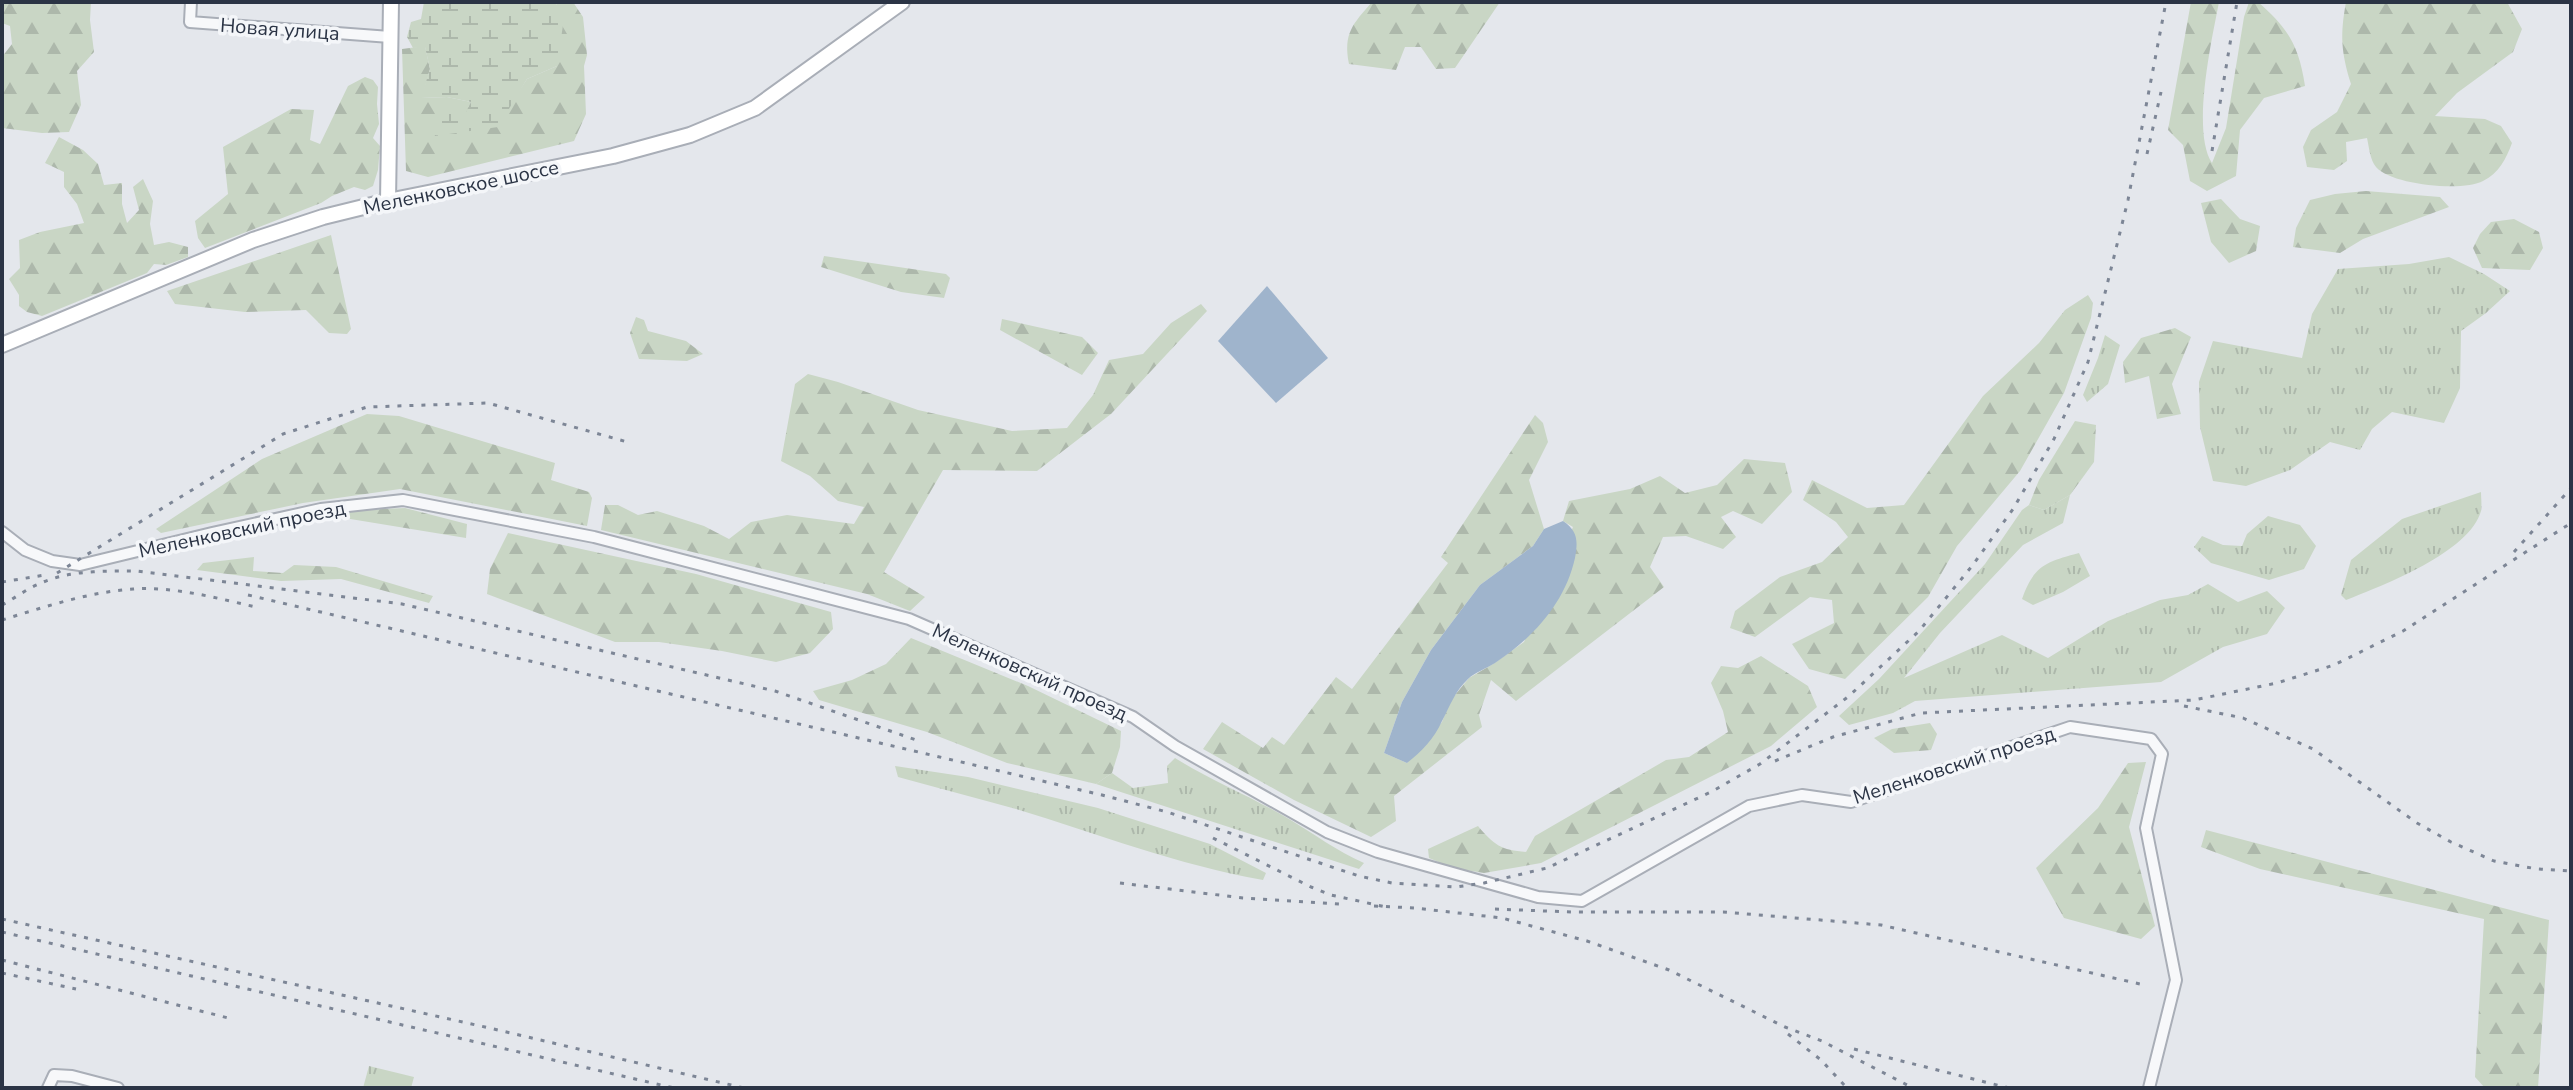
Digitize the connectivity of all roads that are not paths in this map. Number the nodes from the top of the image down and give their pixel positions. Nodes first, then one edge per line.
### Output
1 (191, 2) edge
2 (391, 2) edge
3 (902, 2) edge
4 (390, 37) junction
5 (388, 201) junction
6 (2, 345) edge
7 (2, 532) edge
8 (48, 1088) edge
9 (118, 1088) edge
10 (2149, 1088) edge

1 - 4 street, Новая улица
2 - 4 main road
3 - 5 main road, Меленковское шоссе
4 - 5 main road
5 - 6 main road, Меленковское шоссе
7 - 10 street, Меленковский проезд
8 - 9 street

